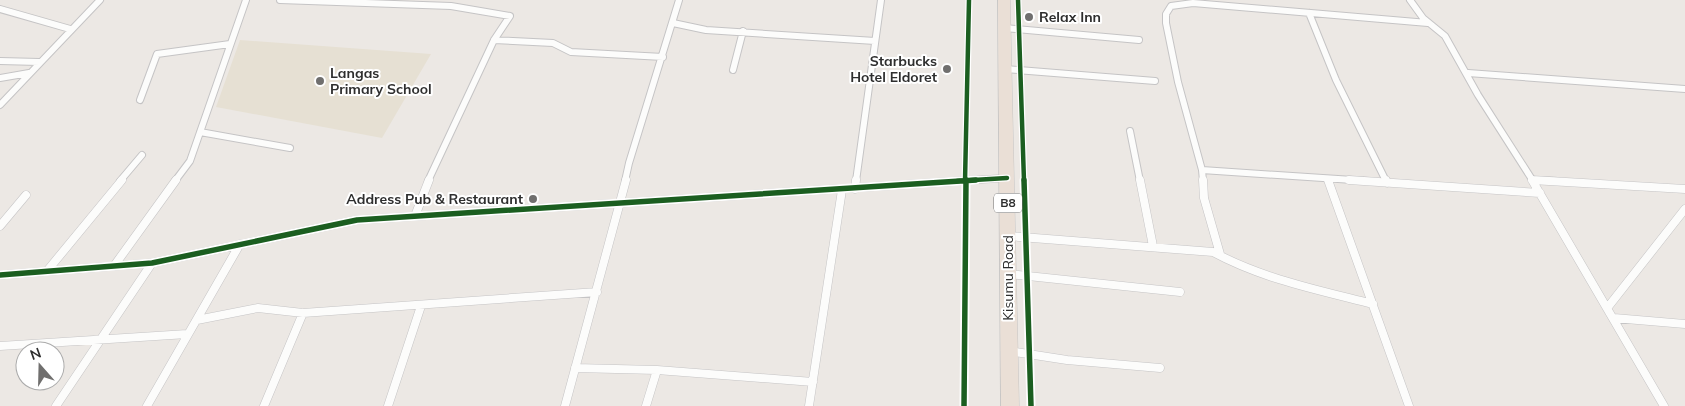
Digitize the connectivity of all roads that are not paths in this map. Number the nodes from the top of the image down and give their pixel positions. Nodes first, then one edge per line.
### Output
1 (100, 0) edge
2 (246, 0) edge
3 (280, 0) edge
4 (679, 0) edge
5 (881, 0) edge
6 (1004, 0) edge
7 (1410, 0) edge
8 (0, 9) edge
9 (1309, 13) junction
10 (673, 23) junction
11 (1428, 24) junction
12 (1005, 28) junction
13 (70, 29) junction
14 (743, 32) junction
15 (494, 40) junction
16 (1139, 40) dead end
17 (875, 41) junction
18 (230, 44) junction
19 (663, 57) junction
20 (0, 61) edge
21 (39, 62) junction
22 (1005, 69) junction
23 (733, 70) dead end
24 (29, 73) junction
25 (1468, 74) junction
26 (0, 78) edge
27 (1155, 80) dead end
28 (1685, 89) edge
29 (140, 100) dead end
30 (0, 105) edge
31 (1130, 131) dead end
32 (200, 132) junction
33 (290, 148) dead end
34 (142, 155) dead end
35 (1202, 170) junction
36 (1007, 178) junction
37 (1328, 179) junction
38 (1532, 180) junction
39 (1387, 183) junction
40 (855, 189) junction
41 (1685, 189) edge
42 (842, 190) junction
43 (1540, 194) junction
44 (26, 195) dead end
45 (621, 204) junction
46 (1685, 209) edge
47 (416, 216) junction
48 (0, 226) edge
49 (1008, 236) junction
50 (240, 244) junction
51 (1153, 246) junction
52 (1220, 254) junction
53 (152, 263) junction
54 (114, 266) junction
55 (47, 271) junction
56 (1008, 274) junction
57 (0, 275) edge
58 (596, 292) junction
59 (1180, 292) dead end
60 (1373, 304) junction
61 (421, 306) junction
62 (1608, 307) junction
63 (303, 314) junction
64 (1614, 318) junction
65 (197, 320) junction
66 (1685, 324) edge
67 (188, 334) junction
68 (101, 338) junction
69 (0, 346) edge
70 (1009, 351) junction
71 (575, 368) junction
72 (1160, 368) dead end
73 (657, 370) junction
74 (813, 382) junction
75 (56, 406) edge
76 (147, 406) edge
77 (264, 406) edge
78 (388, 406) edge
79 (565, 406) edge
80 (646, 406) edge
81 (809, 406) edge
82 (1010, 406) edge
83 (1409, 406) edge
84 (1664, 406) edge

1 - 13 street
2 - 18 street
3 - 15 street
4 - 10 street
5 - 17 street
6 - 12 highway, Kisumu Road / B8
7 - 11 street
8 - 13 street
9 - 11 street
9 - 35 street
9 - 39 street
10 - 14 street
10 - 19 street
11 - 25 street
12 - 16 street
12 - 22 highway, Kisumu Road / B8
13 - 21 street
14 - 17 street
14 - 23 street
15 - 19 street
15 - 47 street
17 - 40 street
18 - 29 street
18 - 32 street
19 - 45 street
20 - 21 street
21 - 24 street
22 - 27 street
22 - 36 highway, Kisumu Road / B8
24 - 26 street
24 - 30 street
25 - 28 street
25 - 38 street
31 - 51 street
32 - 33 street
32 - 54 street
34 - 55 street
35 - 37 street
35 - 52 street
36 - 40 street
36 - 49 highway, Kisumu Road / B8
37 - 39 street
37 - 60 street
38 - 41 street
38 - 43 street
39 - 43 street
40 - 42 street
42 - 45 street
42 - 74 street
43 - 62 street
44 - 48 street
45 - 47 street
45 - 58 street
46 - 62 street
47 - 50 street
49 - 51 street
49 - 56 highway, Kisumu Road / B8
50 - 53 street
50 - 65 street
51 - 52 street
52 - 60 street
53 - 54 street
53 - 68 street
54 - 55 street
55 - 57 street
56 - 59 street
56 - 70 highway, Kisumu Road / B8
58 - 61 street
58 - 71 street
60 - 83 street
61 - 63 street
61 - 78 street
62 - 64 street
63 - 65 street
63 - 77 street
64 - 66 street
64 - 84 street
65 - 67 street
67 - 68 street
67 - 76 street
68 - 69 street
68 - 75 street
70 - 72 street
70 - 82 highway, Kisumu Road / B8
71 - 73 street
71 - 79 street
73 - 74 street
73 - 80 street
74 - 81 street

